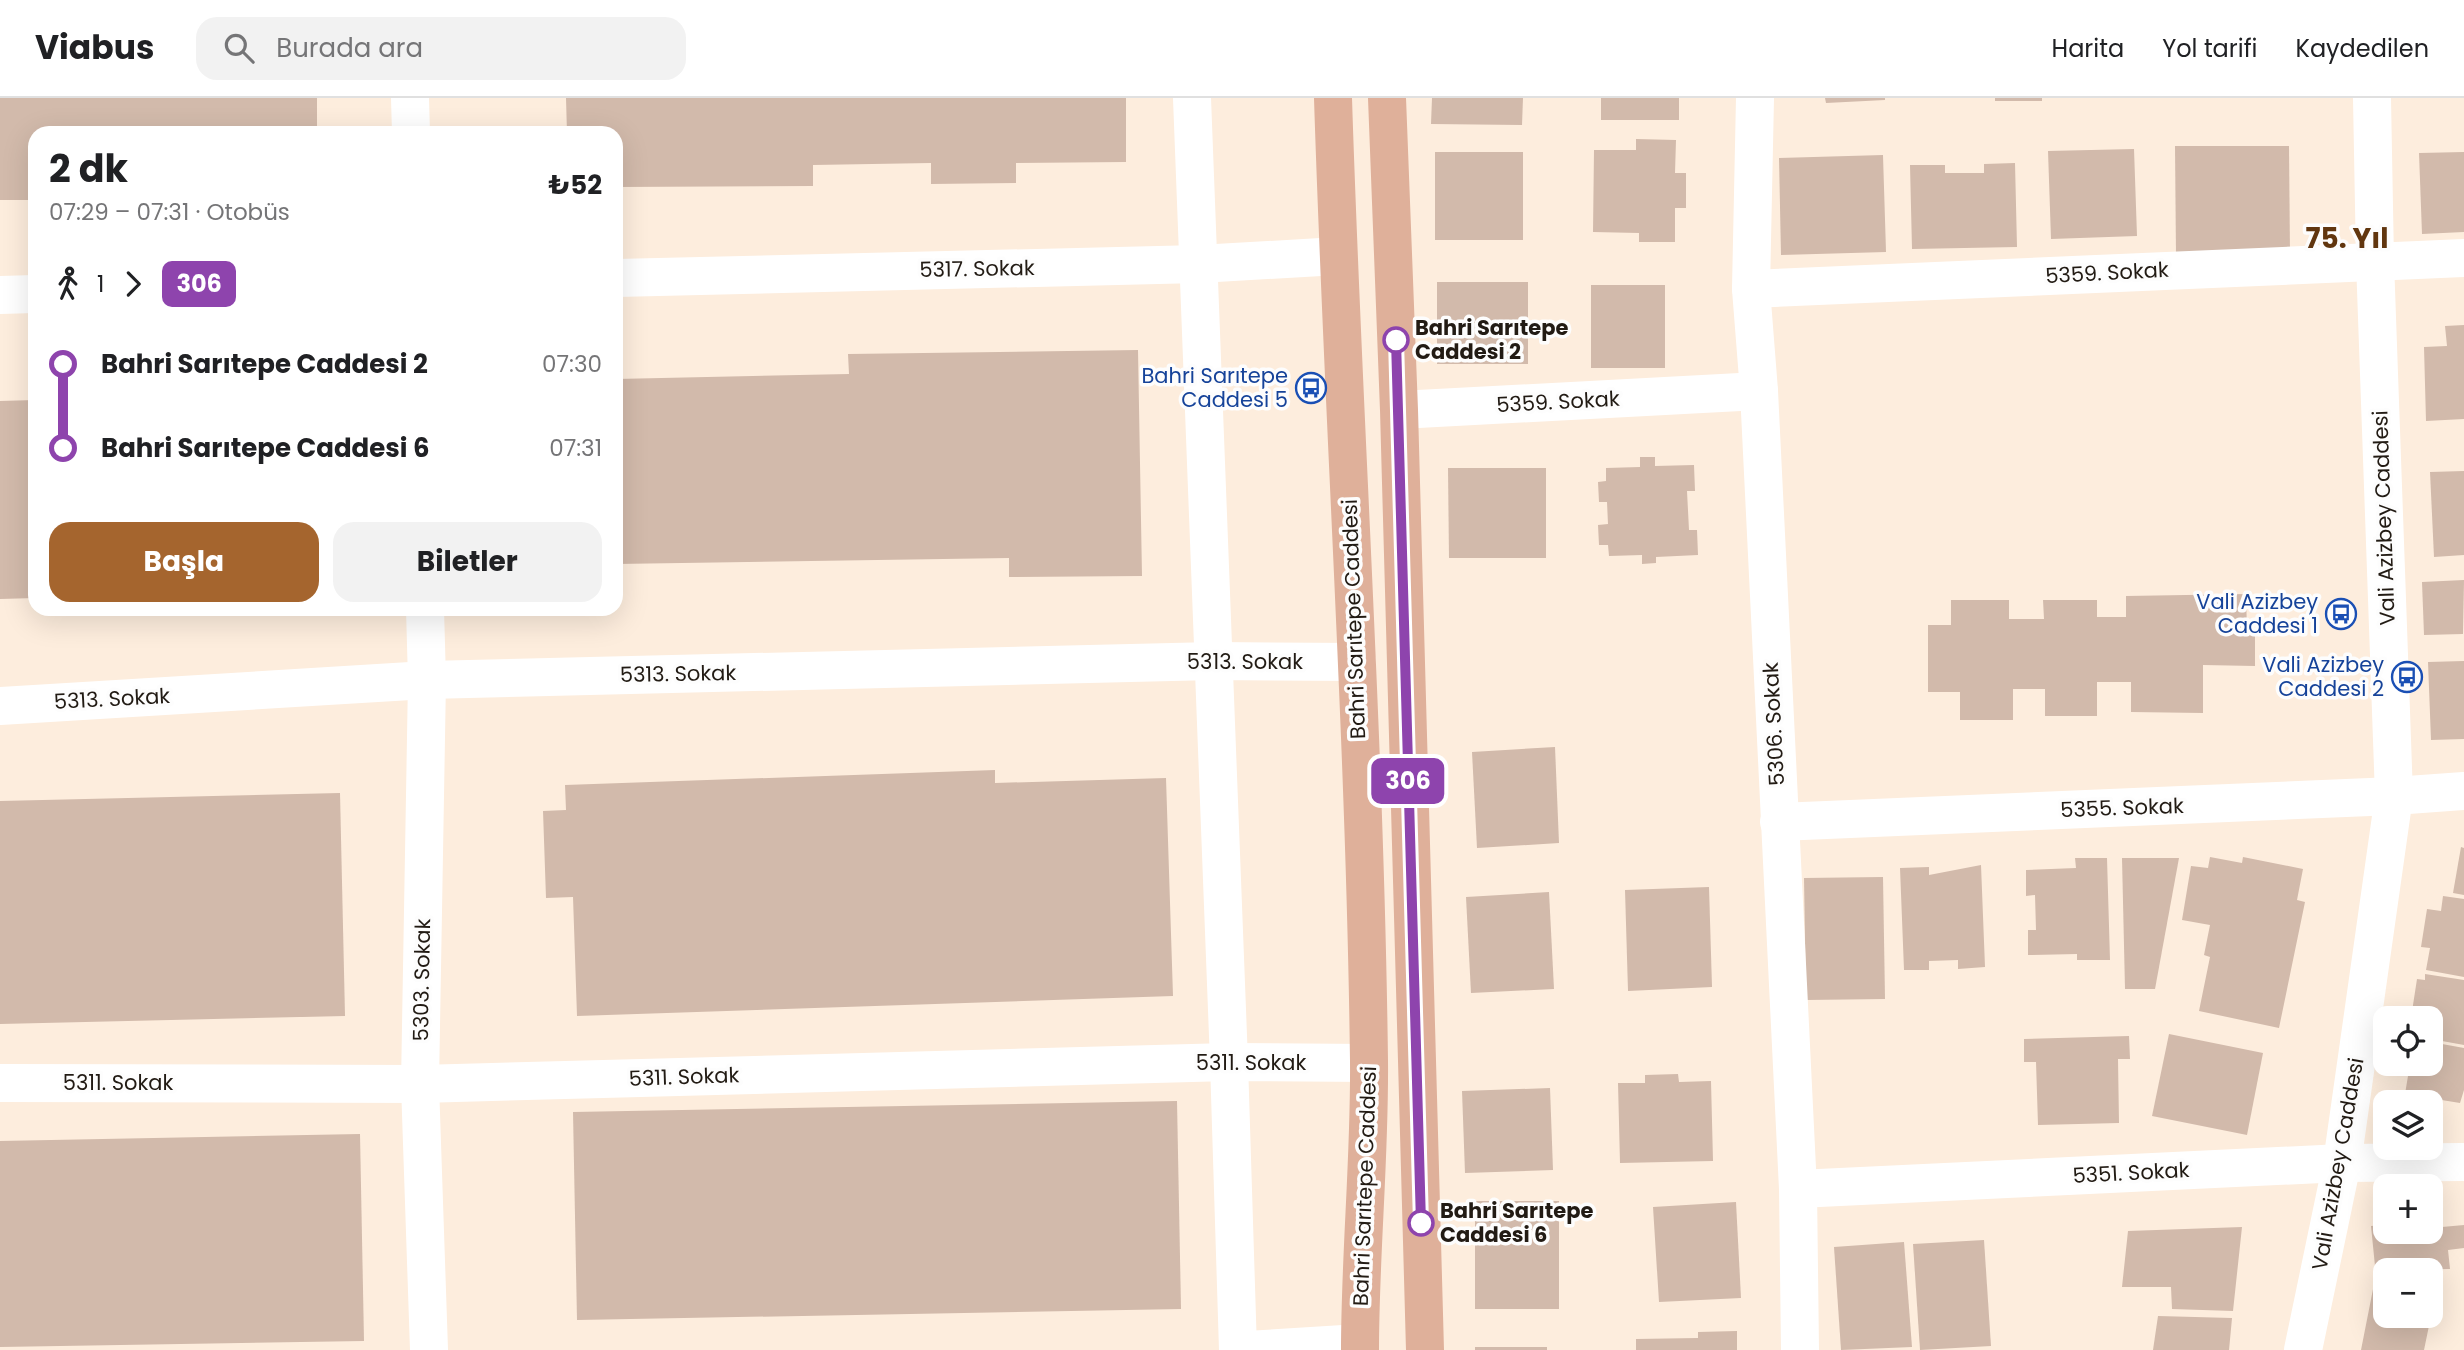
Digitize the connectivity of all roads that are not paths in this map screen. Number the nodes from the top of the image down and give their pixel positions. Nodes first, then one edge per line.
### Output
1 (410, 98) edge
2 (1192, 98) edge
3 (1333, 98) edge
4 (1387, 98) edge
5 (1755, 98) edge
6 (2372, 98) edge
7 (411, 126) edge
8 (1338, 256) junction
9 (2464, 258) edge
10 (2375, 261) junction
11 (1199, 264) junction
12 (623, 278) edge
13 (1751, 289) junction
14 (28, 294) edge
15 (0, 295) edge
16 (1759, 391) junction
17 (1399, 410) junction
18 (425, 616) edge
19 (1214, 661) junction
20 (1357, 662) junction
21 (427, 680) junction
22 (0, 706) edge
23 (2464, 791) edge
24 (2394, 796) junction
25 (1779, 822) junction
26 (1229, 1062) junction
27 (1369, 1063) junction
28 (0, 1083) edge
29 (420, 1084) junction
30 (2464, 1161) edge
31 (2343, 1163) junction
32 (1798, 1189) junction
33 (1360, 1346) edge
34 (429, 1350) edge
35 (1238, 1350) edge
36 (1247, 1350) edge
37 (1425, 1350) edge
38 (1800, 1350) edge
39 (2303, 1350) edge

1 - 7 street
2 - 11 street
3 - 8 main road, Bahri Sarıtepe Caddesi
4 - 17 main road
5 - 13 street, 5306. Sokak
6 - 10 street, Vali Azizbey Caddesi
8 - 11 street, 5317. Sokak
8 - 20 main road, Bahri Sarıtepe Caddesi
9 - 10 street, 5359. Sokak
10 - 13 street, 5359. Sokak
10 - 24 street, Vali Azizbey Caddesi
11 - 12 street, 5317. Sokak
11 - 19 street
13 - 16 street, 5306. Sokak
14 - 15 street
16 - 17 street, 5359. Sokak
16 - 25 street, 5306. Sokak
17 - 37 main road
18 - 21 street, 5303. Sokak
19 - 20 street, 5313. Sokak
19 - 21 street, 5313. Sokak
19 - 26 street
20 - 27 main road, Bahri Sarıtepe Caddesi
21 - 22 street, 5313. Sokak
21 - 29 street, 5303. Sokak
23 - 24 street, 5355. Sokak
24 - 25 street, 5355. Sokak
24 - 31 street, Vali Azizbey Caddesi
25 - 32 street, 5306. Sokak
26 - 27 street, 5311. Sokak
26 - 29 street, 5311. Sokak
26 - 35 street
27 - 33 main road, Bahri Sarıtepe Caddesi
28 - 29 street, 5311. Sokak
29 - 34 street, 5303. Sokak
30 - 31 street, 5351. Sokak
31 - 32 street, 5351. Sokak
31 - 39 street, Vali Azizbey Caddesi
32 - 38 street, 5306. Sokak
33 - 36 street

